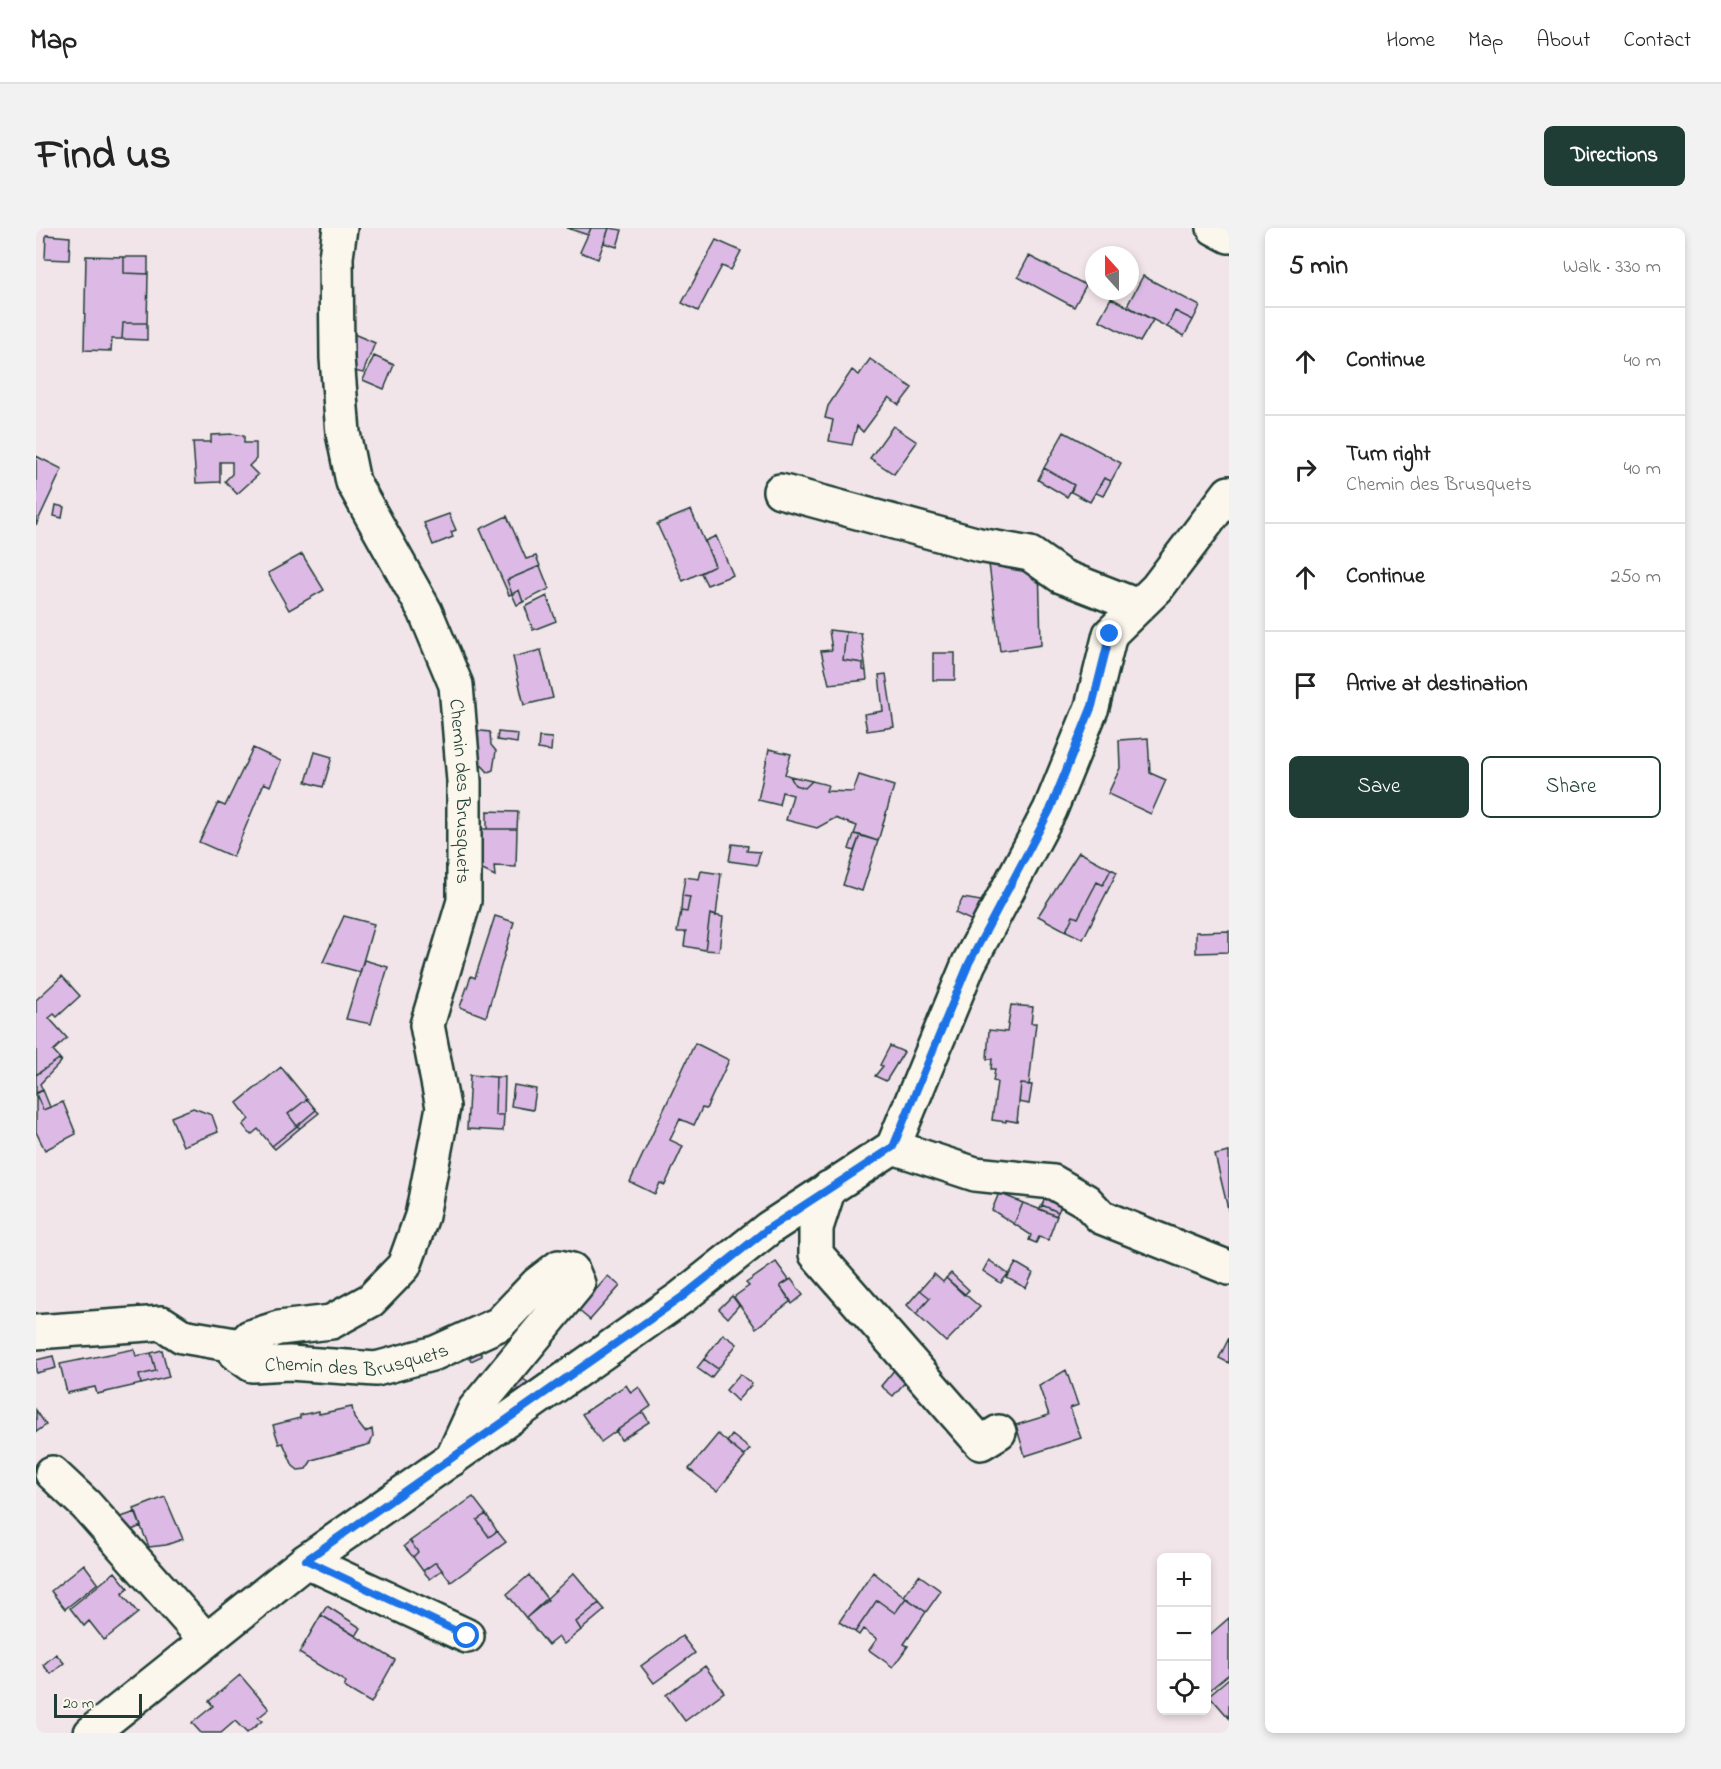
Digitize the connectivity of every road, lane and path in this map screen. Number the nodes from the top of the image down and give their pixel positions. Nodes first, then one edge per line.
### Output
1 (340, 228) edge
2 (1214, 228) edge
3 (1229, 236) edge
4 (780, 491) dead end
5 (1229, 493) edge
6 (1138, 606) junction
7 (893, 1147) junction
8 (829, 1188) junction
9 (1229, 1268) edge
10 (36, 1332) edge
11 (242, 1346) junction
12 (999, 1432) dead end
13 (452, 1459) junction
14 (52, 1473) dead end
15 (306, 1560) junction
16 (467, 1636) dead end
17 (206, 1640) junction
18 (106, 1729) edge

1 - 11 street, Chemin des Brusquets
2 - 3 street
4 - 6 street
5 - 6 street
6 - 7 street
7 - 8 street
7 - 9 street
8 - 12 street
8 - 13 street
10 - 11 street
11 - 13 street, Chemin des Brusquets
13 - 15 street
14 - 17 street
15 - 16 street
15 - 17 street
17 - 18 street

